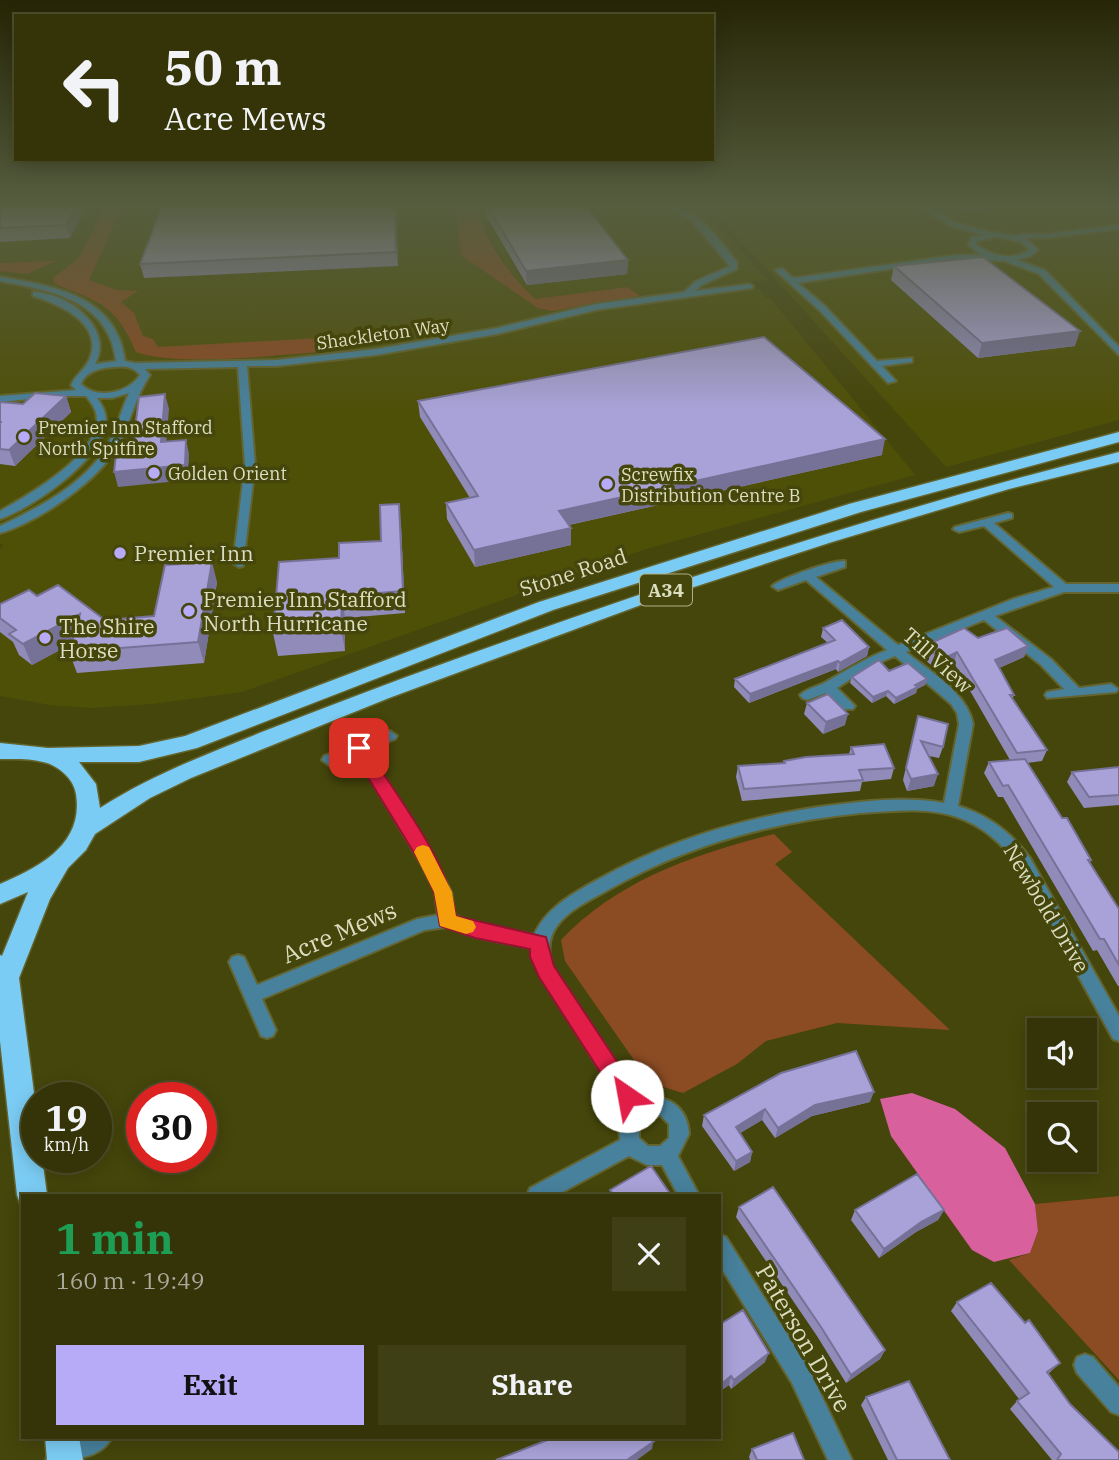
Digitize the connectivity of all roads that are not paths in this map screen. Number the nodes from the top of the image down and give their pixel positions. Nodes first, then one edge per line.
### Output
1 (718, 274) edge
2 (784, 274) edge
3 (839, 274) edge
4 (1044, 274) edge
5 (0, 279) edge
6 (792, 281) junction
7 (0, 286) edge
8 (749, 286) dead end
9 (687, 294) junction
10 (1119, 352) edge
11 (909, 360) dead end
12 (121, 364) junction
13 (242, 364) junction
14 (875, 364) junction
15 (226, 365) junction
16 (135, 366) junction
17 (83, 374) junction
18 (891, 381) dead end
19 (140, 383) junction
20 (88, 394) junction
21 (15, 397) junction
22 (0, 399) edge
23 (1119, 437) edge
24 (1119, 457) edge
25 (0, 516) edge
26 (1008, 516) dead end
27 (986, 522) junction
28 (959, 529) dead end
29 (0, 530) edge
30 (239, 564) dead end
31 (841, 564) dead end
32 (807, 575) junction
33 (778, 586) dead end
34 (1063, 588) junction
35 (1119, 588) edge
36 (986, 616) junction
37 (898, 652) junction
38 (828, 687) junction
39 (1111, 689) dead end
40 (1075, 692) junction
41 (807, 695) dead end
42 (1052, 695) dead end
43 (848, 706) dead end
44 (390, 736) dead end
45 (359, 748) junction
46 (0, 751) edge
47 (49, 755) junction
48 (329, 760) dead end
49 (950, 809) junction
50 (89, 827) junction
51 (67, 856) junction
52 (0, 894) edge
53 (447, 920) junction
54 (540, 943) junction
55 (238, 962) dead end
56 (3, 972) edge
57 (252, 995) junction
58 (1112, 1008) edge
59 (267, 1030) dead end
60 (1119, 1033) edge
61 (637, 1111) junction
62 (632, 1144) junction
63 (667, 1154) junction
64 (32, 1194) edge
65 (539, 1194) edge
66 (688, 1194) edge
67 (721, 1247) edge
68 (1085, 1365) dead end
69 (1119, 1404) edge
70 (96, 1439) edge
71 (63, 1454) edge
72 (840, 1460) edge

1 - 9 street
2 - 6 street
3 - 6 street
4 - 10 street
5 - 12 street
6 - 14 street
7 - 17 street
8 - 9 street, Shackleton Way
9 - 13 street, Shackleton Way
11 - 14 street
12 - 16 street, Shackleton Way
12 - 17 street, Shackleton Way
13 - 15 street, Shackleton Way
13 - 30 street
14 - 18 street
15 - 16 street, Shackleton Way
15 - 19 street, Shackleton Way
16 - 19 street
17 - 20 street
17 - 21 street, Shackleton Way
19 - 20 street, Shackleton Way
19 - 29 street
20 - 21 street, Shackleton Way
20 - 25 street
21 - 22 street
23 - 47 highway, Stone Road / A34
24 - 50 highway, A34
26 - 27 street
27 - 28 street
27 - 34 street
31 - 32 street
32 - 33 street
32 - 37 street, Till View
34 - 35 street
34 - 36 street
36 - 37 street
36 - 40 street
37 - 38 street
37 - 49 street, Till View
38 - 41 street
38 - 43 street
39 - 40 street
40 - 42 street
44 - 45 street
45 - 48 street
45 - 53 street
46 - 47 highway, Stone Road
47 - 50 highway
49 - 54 street, Newbold Drive
49 - 58 street, Newbold Drive
50 - 51 highway
51 - 52 highway
51 - 56 highway
53 - 54 street
53 - 57 street, Acre Mews
54 - 61 street
55 - 57 street
56 - 64 highway
57 - 59 street
58 - 60 street, Newbold Drive
61 - 62 street
61 - 63 street
62 - 63 street
62 - 65 street
63 - 66 street
67 - 72 street, Paterson Drive
68 - 69 street
70 - 71 street

